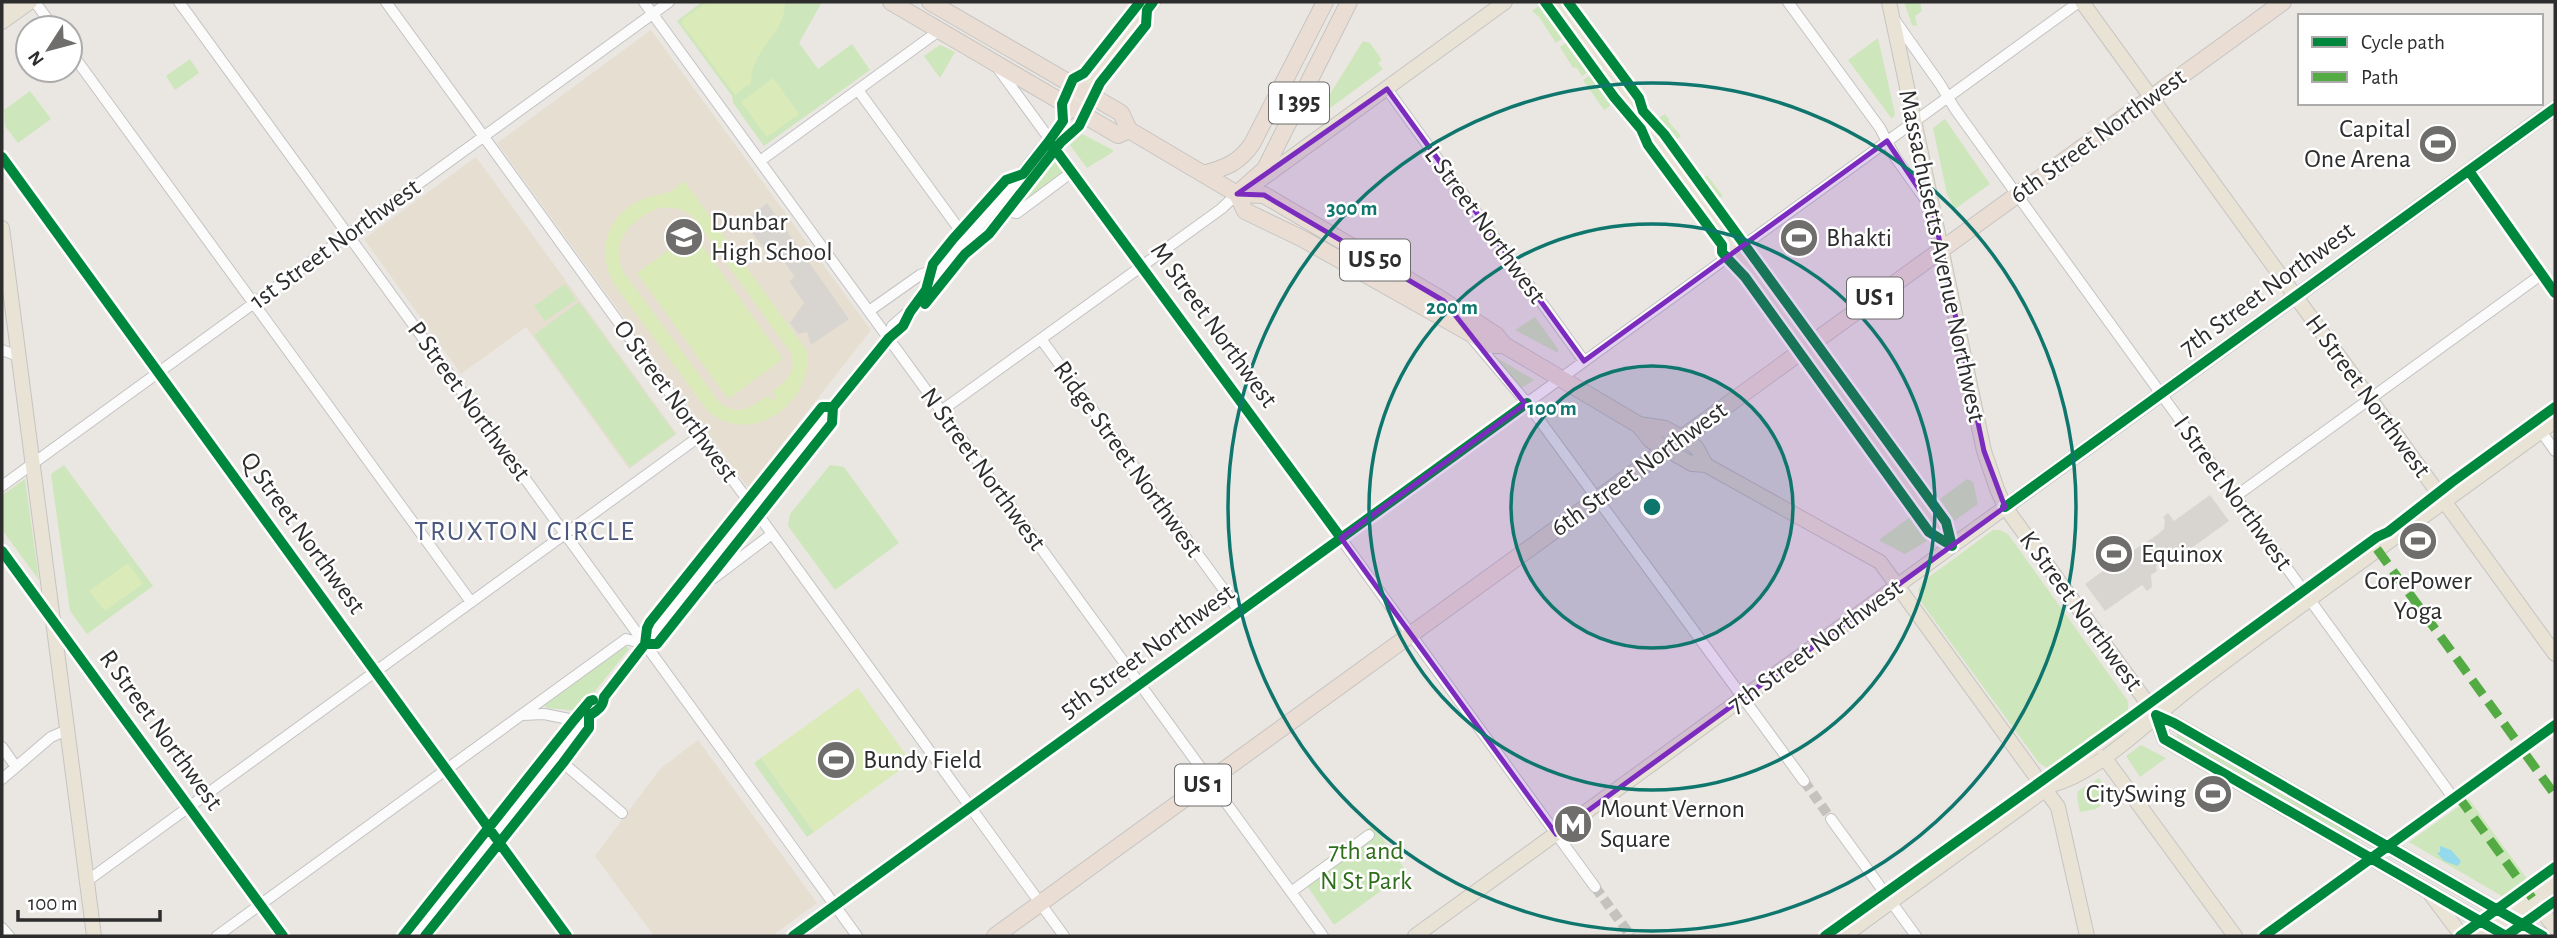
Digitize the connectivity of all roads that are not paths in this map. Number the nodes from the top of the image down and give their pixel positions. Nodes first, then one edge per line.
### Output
1 (10, 2) edge
2 (32, 2) edge
3 (179, 2) edge
4 (386, 2) edge
5 (644, 2) edge
6 (669, 2) edge
7 (891, 2) edge
8 (930, 2) edge
9 (1325, 2) edge
10 (1349, 2) edge
11 (1505, 2) edge
12 (1558, 2) edge
13 (1788, 2) edge
14 (2081, 2) edge
15 (2283, 2) edge
16 (1146, 5) edge
17 (2, 8) edge
18 (1890, 9) edge
19 (653, 13) junction
20 (2, 22) edge
21 (940, 30) junction
22 (993, 62) junction
23 (84, 70) edge
24 (1387, 89) junction
25 (858, 90) junction
26 (1084, 91) junction
27 (1948, 97) junction
28 (2151, 98) junction
29 (2555, 108) edge
30 (1072, 109) junction
31 (1914, 121) junction
32 (1129, 130) junction
33 (483, 136) junction
34 (1049, 141) junction
35 (1887, 141) junction
36 (2, 157) edge
37 (760, 161) junction
38 (2469, 171) junction
39 (1072, 172) junction
40 (1023, 174) junction
41 (1203, 174) junction
42 (1237, 194) junction
43 (2017, 195) junction
44 (1002, 210) junction
45 (1933, 210) junction
46 (2, 228) edge
47 (348, 235) junction
48 (967, 240) junction
49 (1738, 250) junction
50 (1941, 250) junction
51 (1142, 265) junction
52 (942, 267) junction
53 (2542, 274) junction
54 (2555, 293) edge
55 (2295, 296) junction
56 (254, 303) junction
57 (869, 311) junction
58 (1468, 333) junction
59 (888, 338) junction
60 (1041, 339) junction
61 (1504, 345) junction
62 (1808, 346) junction
63 (2, 350) edge
64 (18, 356) junction
65 (1584, 361) junction
66 (158, 371) junction
67 (1560, 379) junction
68 (2161, 393) junction
69 (2370, 399) junction
70 (1527, 403) junction
71 (941, 411) junction
72 (2555, 421) edge
73 (1639, 425) junction
74 (2541, 431) junction
75 (701, 436) junction
76 (1681, 438) junction
77 (1666, 449) junction
78 (2555, 451) edge
79 (32, 463) junction
80 (1706, 465) junction
81 (2, 486) edge
82 (2236, 496) junction
83 (1597, 499) junction
84 (2444, 501) junction
85 (2006, 507) junction
86 (753, 508) junction
87 (565, 534) junction
88 (772, 534) junction
89 (1341, 538) junction
90 (1952, 546) junction
91 (2, 551) edge
92 (1898, 586) junction
93 (685, 594) junction
94 (2310, 599) junction
95 (471, 602) junction
96 (1240, 612) junction
97 (54, 623) junction
98 (1411, 634) junction
99 (645, 644) junction
100 (2555, 654) edge
101 (375, 672) junction
102 (1140, 685) junction
103 (1744, 698) junction
104 (2152, 710) junction
105 (522, 715) junction
106 (587, 719) junction
107 (2555, 725) edge
108 (67, 730) junction
109 (2, 747) edge
110 (556, 757) junction
111 (2104, 757) junction
112 (16, 767) junction
113 (446, 770) junction
114 (2, 779) edge
115 (1209, 780) junction
116 (1804, 781) tunnel mouth
117 (2048, 787) junction
118 (2454, 799) junction
119 (189, 807) junction
120 (970, 807) junction
121 (622, 813) dead end
122 (1831, 819) tunnel mouth
123 (1556, 834) junction
124 (1369, 835) dead end
125 (494, 836) junction
126 (2388, 846) junction
127 (2371, 858) junction
128 (86, 881) junction
129 (2555, 883) edge
130 (1595, 887) tunnel mouth
131 (2428, 891) junction
132 (1291, 892) junction
133 (2533, 899) junction
134 (1891, 902) junction
135 (1040, 904) junction
136 (260, 905) junction
137 (835, 906) junction
138 (2509, 916) junction
139 (2, 928) edge
140 (2555, 928) edge
141 (2487, 932) edge
142 (419, 935) edge
143 (9, 936) edge
144 (94, 936) edge
145 (217, 936) edge
146 (283, 936) edge
147 (567, 936) edge
148 (793, 936) edge
149 (858, 936) edge
150 (995, 936) edge
151 (1064, 936) edge
152 (1322, 936) edge
153 (1415, 936) edge
154 (1844, 936) edge
155 (1916, 936) edge
156 (2087, 936) edge
157 (2235, 936) edge
158 (2264, 936) edge
159 (2462, 936) edge
160 (2506, 936) edge
161 (2543, 936) edge

1 - 17 main road
2 - 20 main road
3 - 47 street, P Street Northwest
4 - 33 street, O Street Northwest
5 - 19 street, N Street Northwest
6 - 19 street, 1st Street Northwest
7 - 21 highway, US 50
8 - 26 highway, US 50
9 - 41 highway, I 395
10 - 42 highway, I 395
11 - 24 main road
12 - 49 main road
13 - 35 street
14 - 27 street, 5th Street Northwest
14 - 28 main road, H Street Northwest
15 - 28 highway, 6th Street Northwest / US 1
16 - 26 main road
18 - 27 street, I Street Northwest
18 - 31 main road, Massachusetts Avenue Northwest
19 - 33 street, 1st Street Northwest
19 - 37 street, N Street Northwest
21 - 22 highway, US 50
21 - 25 street
22 - 30 highway, US 50
22 - 34 street, M Street Northwest
23 - 56 street
24 - 42 main road
24 - 65 street, L Street Northwest
25 - 37 street
25 - 48 street
26 - 30 main road
26 - 32 highway, US 50
27 - 31 street, 5th Street Northwest
27 - 43 street, I Street Northwest
28 - 43 highway, 6th Street Northwest / US 1
28 - 55 main road, H Street Northwest
29 - 38 main road, 7th Street Northwest
30 - 32 highway, US 50
30 - 34 street
31 - 35 street, 5th Street Northwest
31 - 45 main road, Massachusetts Avenue Northwest
32 - 41 highway, US 50
33 - 47 street, 1st Street Northwest
33 - 75 street, O Street Northwest
34 - 39 street, M Street Northwest
34 - 40 street
35 - 45 street
35 - 49 street, 5th Street Northwest
36 - 66 street, Q Street Northwest
37 - 57 street, N Street Northwest
38 - 53 street
38 - 55 main road, 7th Street Northwest
39 - 44 street
39 - 51 street, M Street Northwest
40 - 44 street
40 - 48 street
41 - 42 highway, US 50
42 - 51 street
42 - 58 highway, US 50
42 - 61 highway, US 50
43 - 50 highway, 6th Street Northwest / US 1
43 - 68 street, I Street Northwest
44 - 52 street
45 - 50 main road, Massachusetts Avenue Northwest
46 - 64 main road
47 - 56 street, 1st Street Northwest
47 - 87 street, P Street Northwest
48 - 52 street
49 - 62 main road
49 - 65 street, 5th Street Northwest
50 - 62 highway, 6th Street Northwest / US 1
50 - 85 main road, Massachusetts Avenue Northwest
51 - 60 street
51 - 89 street, M Street Northwest
52 - 57 street
52 - 59 street
53 - 54 street
53 - 69 street
55 - 68 main road, 7th Street Northwest
55 - 69 main road, H Street Northwest
56 - 66 street, 1st Street Northwest
56 - 95 street
57 - 59 street, N Street Northwest
58 - 61 highway, US 50
58 - 70 street
59 - 71 street, N Street Northwest
59 - 86 street
60 - 71 street
60 - 96 street, Ridge Street Northwest
61 - 67 highway, US 50
62 - 76 highway, 6th Street Northwest / US 1
62 - 90 main road
63 - 64 street
64 - 79 main road
65 - 67 street, 5th Street Northwest
66 - 79 street, 1st Street Northwest
66 - 101 street, Q Street Northwest
67 - 70 street, 5th Street Northwest
67 - 73 highway, US 50
68 - 82 street, I Street Northwest
68 - 85 main road, 7th Street Northwest
69 - 82 street
69 - 84 main road, H Street Northwest
70 - 83 street
70 - 89 street, 5th Street Northwest
71 - 102 street, N Street Northwest
72 - 74 main road
73 - 76 highway, US 50
73 - 77 highway, US 50
74 - 78 street
74 - 84 main road
75 - 86 street, O Street Northwest
75 - 87 street
76 - 77 highway, 6th Street Northwest / US 1
76 - 80 main road
77 - 80 main road
77 - 83 highway, 6th Street Northwest / US 1
79 - 81 street, 1st Street Northwest
79 - 97 main road
80 - 92 main road
82 - 94 street, I Street Northwest
83 - 98 highway, 6th Street Northwest / US 1
83 - 103 street
84 - 94 main road
84 - 100 main road, H Street Northwest
85 - 90 main road, 7th Street Northwest
85 - 104 main road, K Street Northwest
86 - 88 street, O Street Northwest
86 - 93 street
87 - 95 street
87 - 99 street, P Street Northwest
88 - 93 street
88 - 120 street, O Street Northwest
89 - 96 street, 5th Street Northwest
89 - 98 street, M Street Northwest
90 - 92 main road, 7th Street Northwest
91 - 97 street, R Street Northwest
92 - 103 main road, 7th Street Northwest
92 - 117 main road
93 - 99 street
94 - 104 main road
94 - 118 street, I Street Northwest
95 - 101 street
96 - 102 street, 5th Street Northwest
97 - 108 main road
97 - 119 street, R Street Northwest
98 - 115 highway, 6th Street Northwest / US 1
98 - 123 street, M Street Northwest
99 - 105 street
99 - 106 street
99 - 137 street, P Street Northwest
101 - 113 street, Q Street Northwest
101 - 119 street
102 - 115 street, N Street Northwest
102 - 120 street, 5th Street Northwest
103 - 116 street
103 - 123 main road, 7th Street Northwest
104 - 111 main road
104 - 117 main road
104 - 126 main road
104 - 127 main road, K Street Northwest
105 - 106 street
105 - 113 street
106 - 110 street
107 - 118 street
108 - 112 street
108 - 128 main road
109 - 112 street
110 - 121 street
110 - 125 street
111 - 117 main road
111 - 157 main road
112 - 114 street
113 - 125 street, Q Street Northwest
113 - 136 street
115 - 132 street, N Street Northwest
115 - 135 highway, 6th Street Northwest / US 1
117 - 134 main road
117 - 156 main road
118 - 126 street
119 - 128 street
119 - 136 street, R Street Northwest
120 - 135 street, O Street Northwest
120 - 137 street, 5th Street Northwest
122 - 134 street
123 - 130 street, M Street Northwest
123 - 153 main road, 7th Street Northwest
124 - 132 street
125 - 142 street
125 - 147 street, Q Street Northwest
126 - 127 street
126 - 138 main road
127 - 131 main road, K Street Northwest
127 - 158 street
128 - 144 main road
129 - 133 main road
131 - 141 main road, K Street Northwest
131 - 159 main road
132 - 152 street, N Street Northwest
133 - 138 main road
133 - 140 main road
134 - 154 main road
134 - 155 street
135 - 150 highway, 6th Street Northwest / US 1
135 - 151 street, O Street Northwest
136 - 145 street
136 - 146 street, R Street Northwest
137 - 148 street, 5th Street Northwest
137 - 149 street, P Street Northwest
138 - 141 main road
138 - 161 main road
139 - 143 street
141 - 160 main road, K Street Northwest

